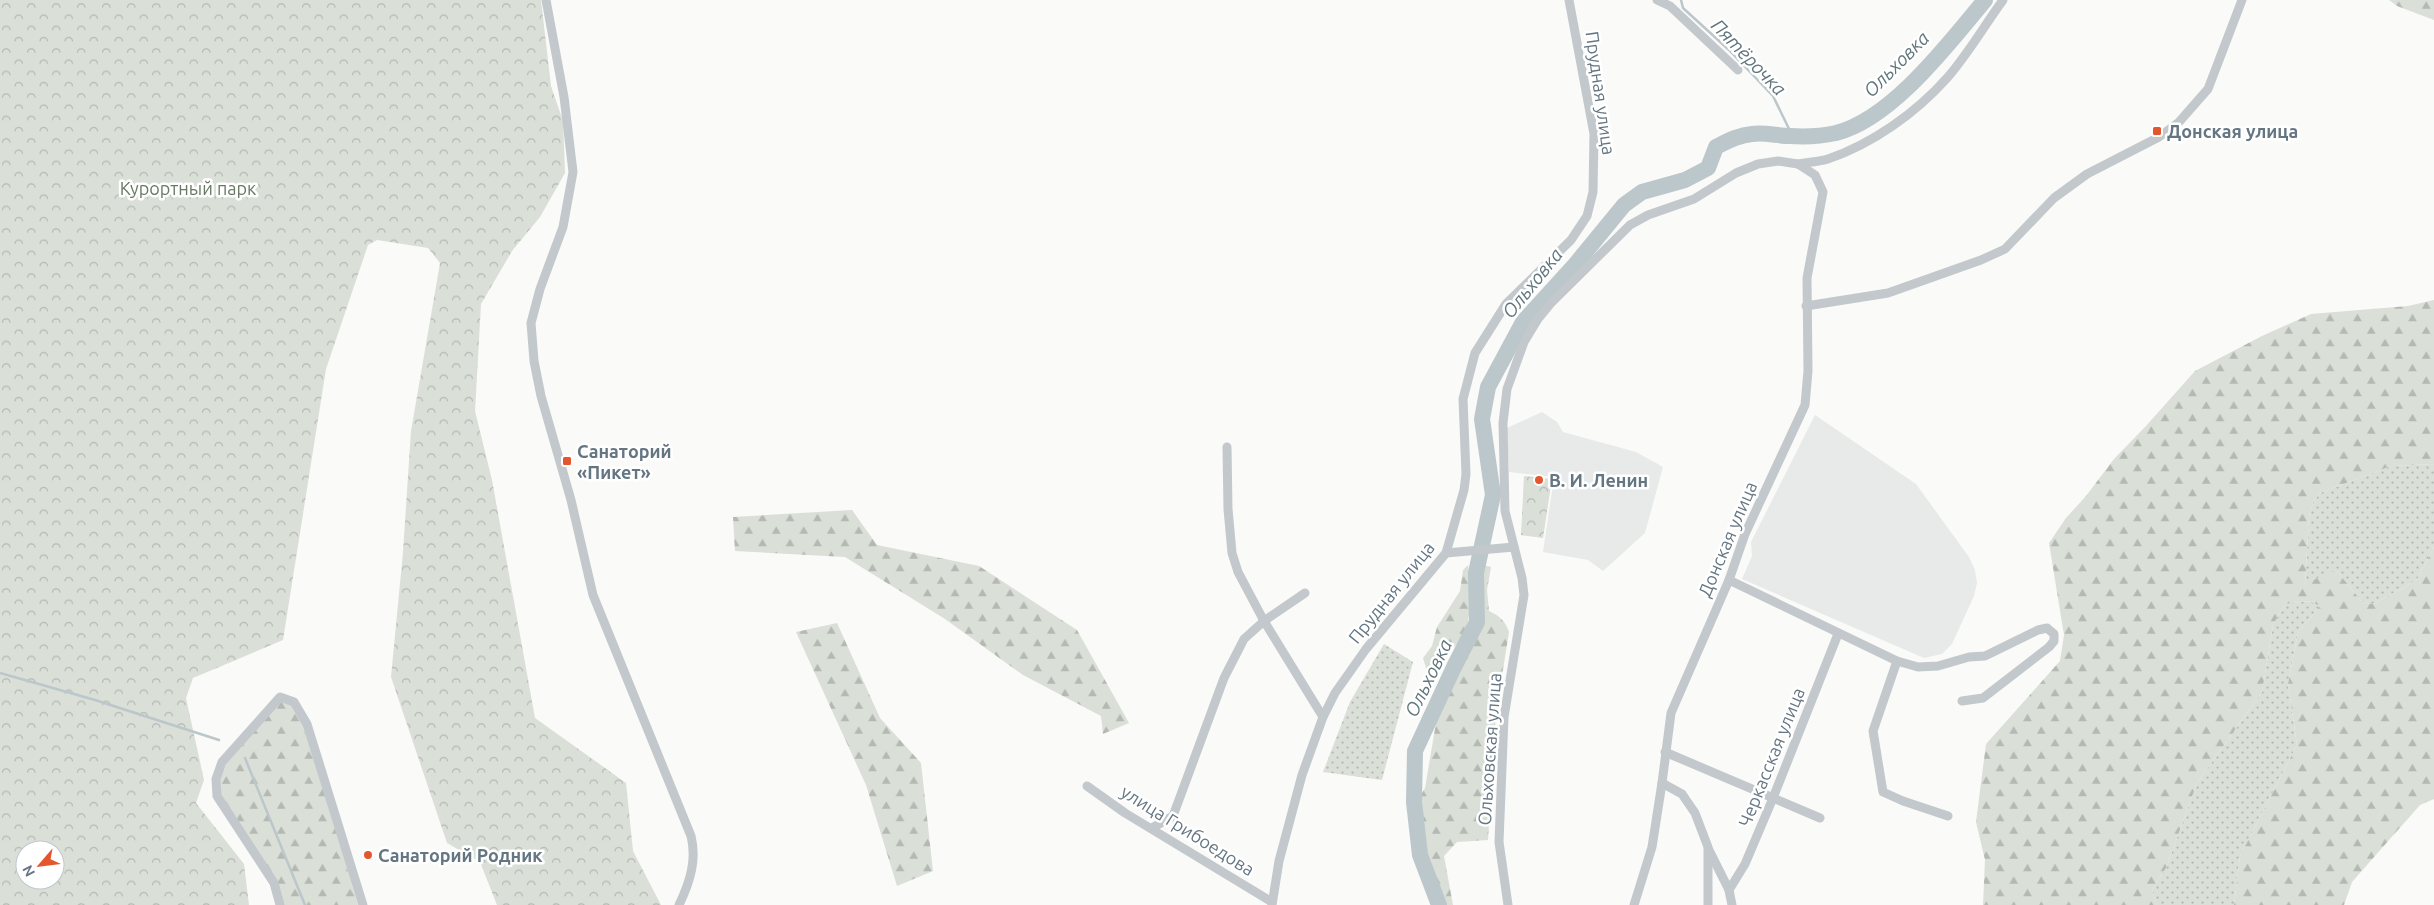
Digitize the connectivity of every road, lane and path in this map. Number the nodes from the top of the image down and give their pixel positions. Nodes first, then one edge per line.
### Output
1 (546, 0) edge
2 (1569, 0) edge
3 (1657, 0) edge
4 (2003, 0) edge
5 (2242, 0) edge
6 (1738, 70) dead end
7 (1798, 164) junction
8 (1815, 175) joint
9 (1806, 306) junction
10 (1227, 447) dead end
11 (1514, 546) junction
12 (1446, 553) junction
13 (1729, 580) junction
14 (1305, 593) dead end
15 (1264, 620) junction
16 (1838, 634) junction
17 (1897, 661) junction
18 (1962, 701) dead end
19 (1323, 717) junction
20 (1664, 752) junction
21 (1662, 784) junction
22 (1087, 786) dead end
23 (1773, 798) junction
24 (1948, 816) dead end
25 (1820, 818) dead end
26 (1152, 828) junction
27 (1708, 848) junction
28 (1729, 890) junction
29 (1272, 903) edge
30 (280, 905) edge
31 (364, 905) edge
32 (679, 905) edge
33 (1508, 905) edge
34 (1634, 905) edge
35 (1708, 905) edge
36 (1732, 905) edge

1 - 32 street
2 - 12 street, Прудная улица
3 - 6 street
4 - 7 street, Ольховская улица
5 - 9 street
7 - 8 street, Ольховская улица
7 - 11 street, Ольховская улица
8 - 9 street, Донская улица
9 - 13 street, Донская улица
10 - 15 street
11 - 12 street
11 - 33 street, Ольховская улица
12 - 19 street, Прудная улица
13 - 16 street
13 - 20 street, Донская улица
14 - 15 street
15 - 19 street
15 - 26 street
16 - 17 street
16 - 23 street, Черкасская улица
17 - 18 street
17 - 24 street
19 - 29 street, Прудная улица
20 - 21 street, Донская улица
20 - 23 street
21 - 27 street
21 - 34 street, Донская улица
22 - 26 street, улица Грибоедова
23 - 25 street
23 - 28 street, Черкасская улица
26 - 29 street, улица Грибоедова
27 - 28 street
27 - 35 street
28 - 36 street
30 - 31 street

